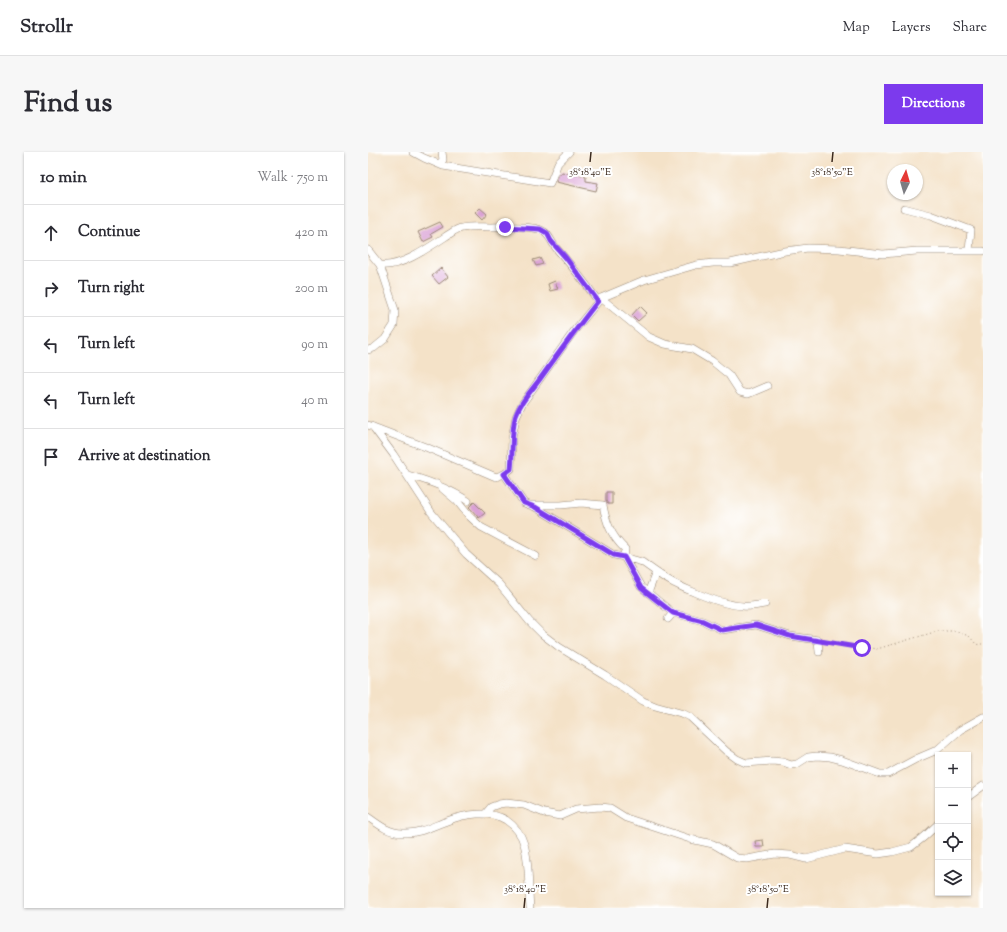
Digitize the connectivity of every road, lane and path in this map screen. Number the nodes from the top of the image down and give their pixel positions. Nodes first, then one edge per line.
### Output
1 (413, 152) edge
2 (442, 152) edge
3 (569, 152) edge
4 (439, 164) junction
5 (904, 208) dead end
6 (368, 250) edge
7 (983, 251) edge
8 (969, 252) junction
9 (380, 266) junction
10 (600, 299) junction
11 (368, 350) edge
12 (767, 386) dead end
13 (371, 426) edge
14 (504, 474) junction
15 (408, 475) junction
16 (437, 484) junction
17 (468, 500) dead end
18 (528, 505) junction
19 (536, 556) dead end
20 (624, 557) junction
21 (656, 572) junction
22 (648, 593) junction
23 (765, 604) dead end
24 (818, 640) junction
25 (983, 643) edge
26 (819, 652) dead end
27 (983, 717) edge
28 (983, 786) edge
29 (971, 795) edge
30 (486, 813) junction
31 (368, 817) edge
32 (935, 827) edge
33 (530, 908) edge

1 - 4 street
2 - 4 street
3 - 4 street
5 - 8 street
6 - 9 street
7 - 8 street
8 - 10 street
9 - 10 street
9 - 11 street
10 - 12 street
10 - 14 street
13 - 14 street
13 - 15 street
14 - 18 street
15 - 16 street
15 - 27 street
16 - 17 street
16 - 19 street
18 - 20 street
18 - 20 street
20 - 21 street
20 - 22 street
21 - 22 street
21 - 23 street
22 - 24 street
24 - 25 path
24 - 26 street
28 - 29 street
30 - 31 street
30 - 32 street
30 - 33 street

